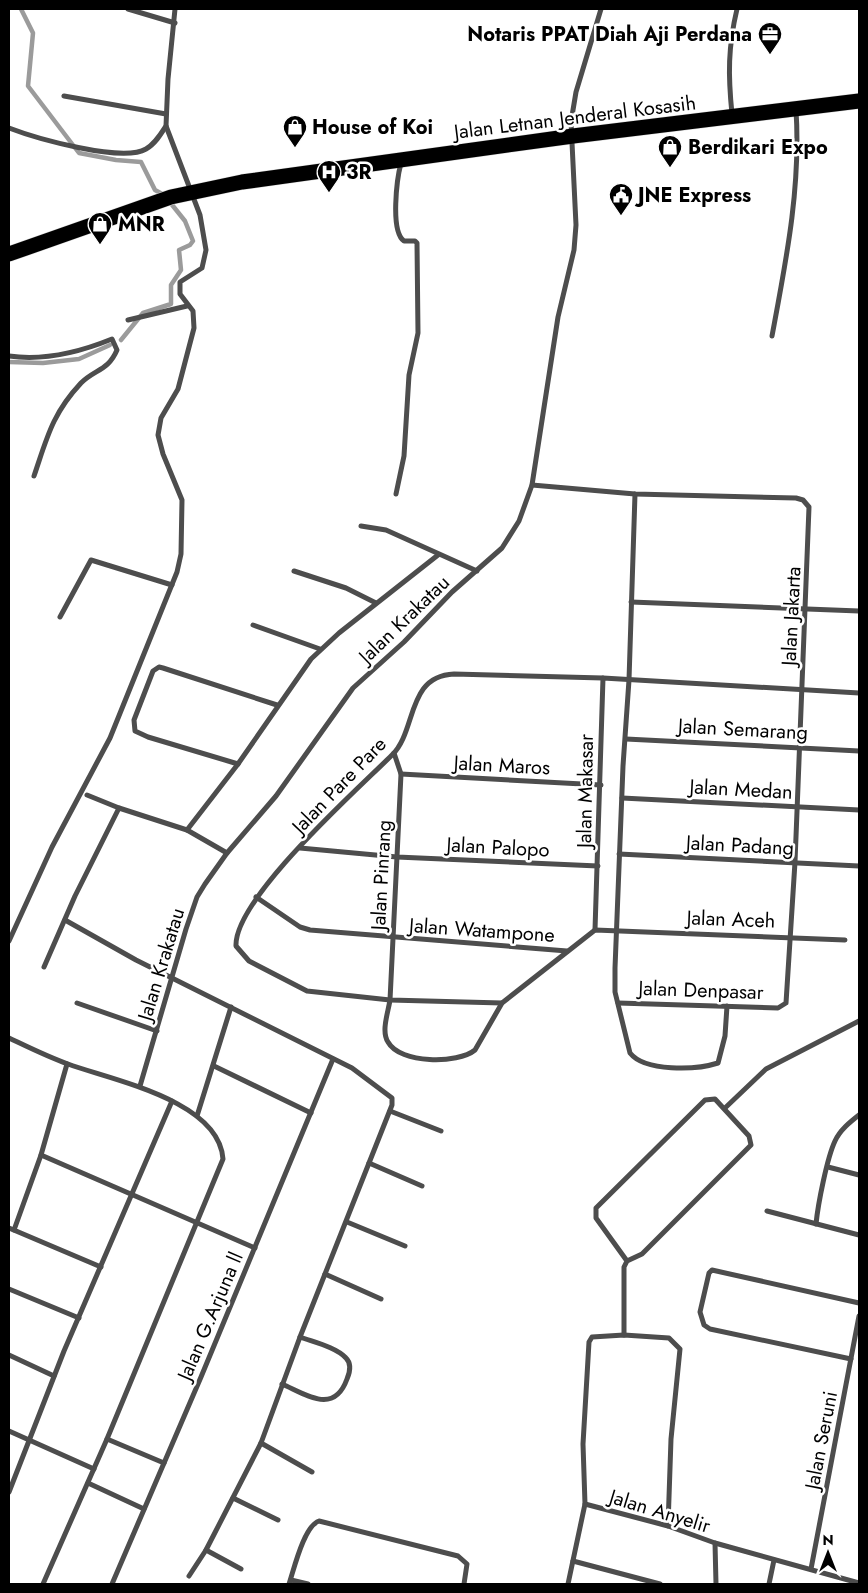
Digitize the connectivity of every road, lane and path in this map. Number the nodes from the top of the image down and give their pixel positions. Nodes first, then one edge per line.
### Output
1 (128, 9) edge
2 (175, 9) edge
3 (601, 9) edge
4 (737, 9) edge
5 (175, 23) junction
6 (64, 96) dead end
7 (859, 100) edge
8 (796, 110) junction
9 (166, 114) junction
10 (732, 117) junction
11 (166, 126) junction
12 (9, 128) edge
13 (573, 136) junction
14 (402, 160) junction
15 (192, 191) junction
16 (9, 254) edge
17 (187, 306) junction
18 (128, 320) dead end
19 (772, 336) dead end
20 (9, 356) edge
21 (34, 476) dead end
22 (532, 485) junction
23 (396, 494) dead end
24 (635, 494) junction
25 (361, 526) dead end
26 (438, 555) junction
27 (294, 571) dead end
28 (477, 572) junction
29 (172, 585) junction
30 (631, 602) junction
31 (376, 603) junction
32 (807, 610) junction
33 (859, 611) edge
34 (60, 617) dead end
35 (253, 625) dead end
36 (320, 649) junction
37 (603, 678) junction
38 (629, 680) junction
39 (802, 690) junction
40 (859, 693) edge
41 (277, 705) junction
42 (626, 739) junction
43 (800, 747) junction
44 (859, 751) edge
45 (394, 754) junction
46 (238, 764) junction
47 (401, 774) junction
48 (601, 786) junction
49 (87, 795) dead end
50 (622, 798) junction
51 (797, 806) junction
52 (119, 808) junction
53 (859, 810) edge
54 (187, 830) junction
55 (300, 848) junction
56 (227, 853) junction
57 (620, 854) junction
58 (397, 858) junction
59 (795, 862) junction
60 (598, 866) junction
61 (859, 866) edge
62 (256, 897) junction
63 (65, 920) junction
64 (595, 930) junction
65 (616, 930) junction
66 (791, 936) junction
67 (393, 938) junction
68 (845, 940) dead end
69 (9, 942) edge
70 (568, 951) junction
71 (44, 967) dead end
72 (173, 978) junction
73 (390, 1000) junction
74 (77, 1003) dead end
75 (502, 1003) junction
76 (618, 1003) junction
77 (727, 1006) junction
78 (784, 1006) joint
79 (231, 1007) junction
80 (859, 1021) edge
81 (156, 1032) junction
82 (9, 1038) edge
83 (333, 1058) junction
84 (68, 1064) junction
85 (214, 1066) junction
86 (140, 1086) junction
87 (172, 1101) junction
88 (725, 1108) junction
89 (390, 1111) junction
90 (311, 1113) junction
91 (859, 1115) edge
92 (197, 1116) junction
93 (441, 1131) dead end
94 (41, 1155) junction
95 (369, 1163) junction
96 (828, 1167) junction
97 (859, 1175) edge
98 (422, 1186) dead end
99 (131, 1195) junction
100 (767, 1211) dead end
101 (198, 1222) junction
102 (347, 1222) junction
103 (816, 1224) junction
104 (11, 1229) edge
105 (859, 1235) edge
106 (405, 1246) dead end
107 (254, 1248) junction
108 (627, 1261) junction
109 (101, 1267) junction
110 (326, 1274) junction
111 (9, 1289) edge
112 (381, 1299) dead end
113 (859, 1303) edge
114 (859, 1316) edge
115 (79, 1318) junction
116 (624, 1335) junction
117 (300, 1337) junction
118 (9, 1355) edge
119 (851, 1359) junction
120 (54, 1376) junction
121 (282, 1384) junction
122 (9, 1431) edge
123 (107, 1439) junction
124 (30, 1440) junction
125 (261, 1443) junction
126 (164, 1463) junction
127 (94, 1469) junction
128 (312, 1472) dead end
129 (88, 1483) junction
130 (9, 1492) edge
131 (233, 1498) junction
132 (585, 1504) junction
133 (144, 1509) junction
134 (278, 1520) dead end
135 (668, 1526) junction
136 (716, 1543) junction
137 (206, 1550) junction
138 (774, 1560) junction
139 (573, 1561) junction
140 (241, 1569) dead end
141 (811, 1570) junction
142 (189, 1576) dead end
143 (290, 1582) edge
144 (859, 1583) edge
145 (44, 1584) edge
146 (112, 1584) edge
147 (308, 1584) edge
148 (464, 1584) edge
149 (568, 1584) edge
150 (660, 1584) edge
151 (716, 1584) edge
152 (769, 1584) edge

1 - 5 street
2 - 5 street
3 - 13 street, Jalan Krakatau
4 - 10 street
5 - 9 street
6 - 9 street
7 - 8 highway, Jalan Letnan Jenderal Kosasih
8 - 10 highway, Jalan Letnan Jenderal Kosasih
8 - 19 street
9 - 11 street
10 - 13 highway, Jalan Letnan Jenderal Kosasih
11 - 12 street
11 - 15 street
13 - 14 highway, Jalan Letnan Jenderal Kosasih
13 - 22 street, Jalan Krakatau
14 - 15 highway, Jalan Letnan Jenderal Kosasih
14 - 23 street
15 - 16 highway, Jalan Letnan Jenderal Kosasih
15 - 17 street
17 - 18 street
17 - 29 street
20 - 21 street
22 - 24 street, Jalan Jakarta
22 - 28 street, Jalan Krakatau
24 - 30 street, Jalan Makasar
24 - 32 street, Jalan Jakarta
25 - 26 street
26 - 28 street
26 - 31 street
27 - 31 street
28 - 56 street, Jalan Krakatau
29 - 34 street
29 - 69 street
30 - 32 street
30 - 38 street, Jalan Makasar
31 - 36 street
32 - 33 street
32 - 39 street, Jalan Jakarta
35 - 36 street
36 - 41 street
37 - 38 street
37 - 45 street, Jalan Pare Pare
37 - 48 street, Jalan Makasar
38 - 39 street
38 - 42 street, Jalan Makasar
39 - 40 street
39 - 43 street, Jalan Jakarta
41 - 46 street
41 - 46 street
42 - 43 street, Jalan Semarang
42 - 50 street, Jalan Makasar
43 - 44 street, Jalan Semarang
43 - 51 street, Jalan Jakarta
45 - 47 street, Jalan Pinrang
45 - 55 street, Jalan Pare Pare
46 - 54 street
47 - 48 street, Jalan Maros
47 - 58 street, Jalan Pinrang
48 - 60 street, Jalan Makasar
49 - 52 street
50 - 51 street, Jalan Medan
50 - 57 street, Jalan Makasar
51 - 53 street, Jalan Medan
51 - 59 street, Jalan Jakarta
52 - 54 street
52 - 63 street
54 - 56 street
55 - 58 street, Jalan Palopo
55 - 62 street, Jalan Pare Pare
56 - 72 street, Jalan Krakatau
57 - 59 street, Jalan Padang
57 - 65 street, Jalan Makasar
58 - 60 street, Jalan Palopo
58 - 67 street, Jalan Pinrang
59 - 61 street, Jalan Padang
59 - 66 street, Jalan Jakarta
60 - 64 street, Jalan Makasar
62 - 67 street, Jalan Watampone
62 - 73 street, Jalan Pare Pare
63 - 71 street
63 - 72 street
64 - 65 street
64 - 70 street
65 - 66 street, Jalan Aceh
65 - 76 street, Jalan Makasar
66 - 68 street, Jalan Aceh
66 - 78 street, Jalan Jakarta
67 - 70 street, Jalan Watampone
67 - 73 street, Jalan Pinrang
70 - 75 street
72 - 79 street
72 - 81 street, Jalan Krakatau
73 - 75 street
73 - 75 street, Jalan Pinrang
74 - 81 street
76 - 77 street, Jalan Denpasar
76 - 77 street, Jalan Makasar
77 - 78 street, Jalan Denpasar
79 - 83 street
79 - 85 street
80 - 88 street
81 - 86 street, Jalan Krakatau
82 - 84 street
83 - 89 street
83 - 90 street, Jalan G.Arjuna ll
84 - 86 street
84 - 94 street
85 - 90 street
85 - 92 street
86 - 87 street
87 - 92 street
87 - 99 street
88 - 108 street
88 - 108 street
89 - 93 street
89 - 95 street
90 - 107 street, Jalan G.Arjuna ll
91 - 96 street
92 - 101 street
94 - 99 street
94 - 104 street
95 - 98 street
95 - 102 street
96 - 97 street
96 - 103 street
99 - 101 street
99 - 109 street
100 - 103 street
101 - 107 street
101 - 123 street
102 - 106 street
102 - 110 street
103 - 105 street
104 - 109 street
107 - 126 street, Jalan G.Arjuna ll
108 - 116 street
109 - 115 street
110 - 112 street
110 - 117 street
111 - 115 street
113 - 119 street
114 - 119 street, Jalan Seruni
115 - 120 street
116 - 132 street
116 - 135 street
117 - 121 street
117 - 121 street
118 - 120 street
119 - 141 street, Jalan Seruni
120 - 124 street
121 - 125 street
122 - 124 street
123 - 126 street
123 - 127 street
124 - 127 street
124 - 130 street
125 - 128 street
125 - 131 street
126 - 133 street, Jalan G.Arjuna ll
127 - 129 street
129 - 133 street
129 - 145 street
131 - 134 street
131 - 137 street
132 - 135 street, Jalan Anyelir
132 - 139 street
133 - 146 street, Jalan G.Arjuna ll
135 - 136 street, Jalan Anyelir
136 - 138 street
136 - 151 street, Jalan Anyelir
137 - 140 street
137 - 142 street
138 - 141 street
138 - 152 street
139 - 149 street
139 - 150 street
141 - 144 street
143 - 147 street
143 - 148 street

